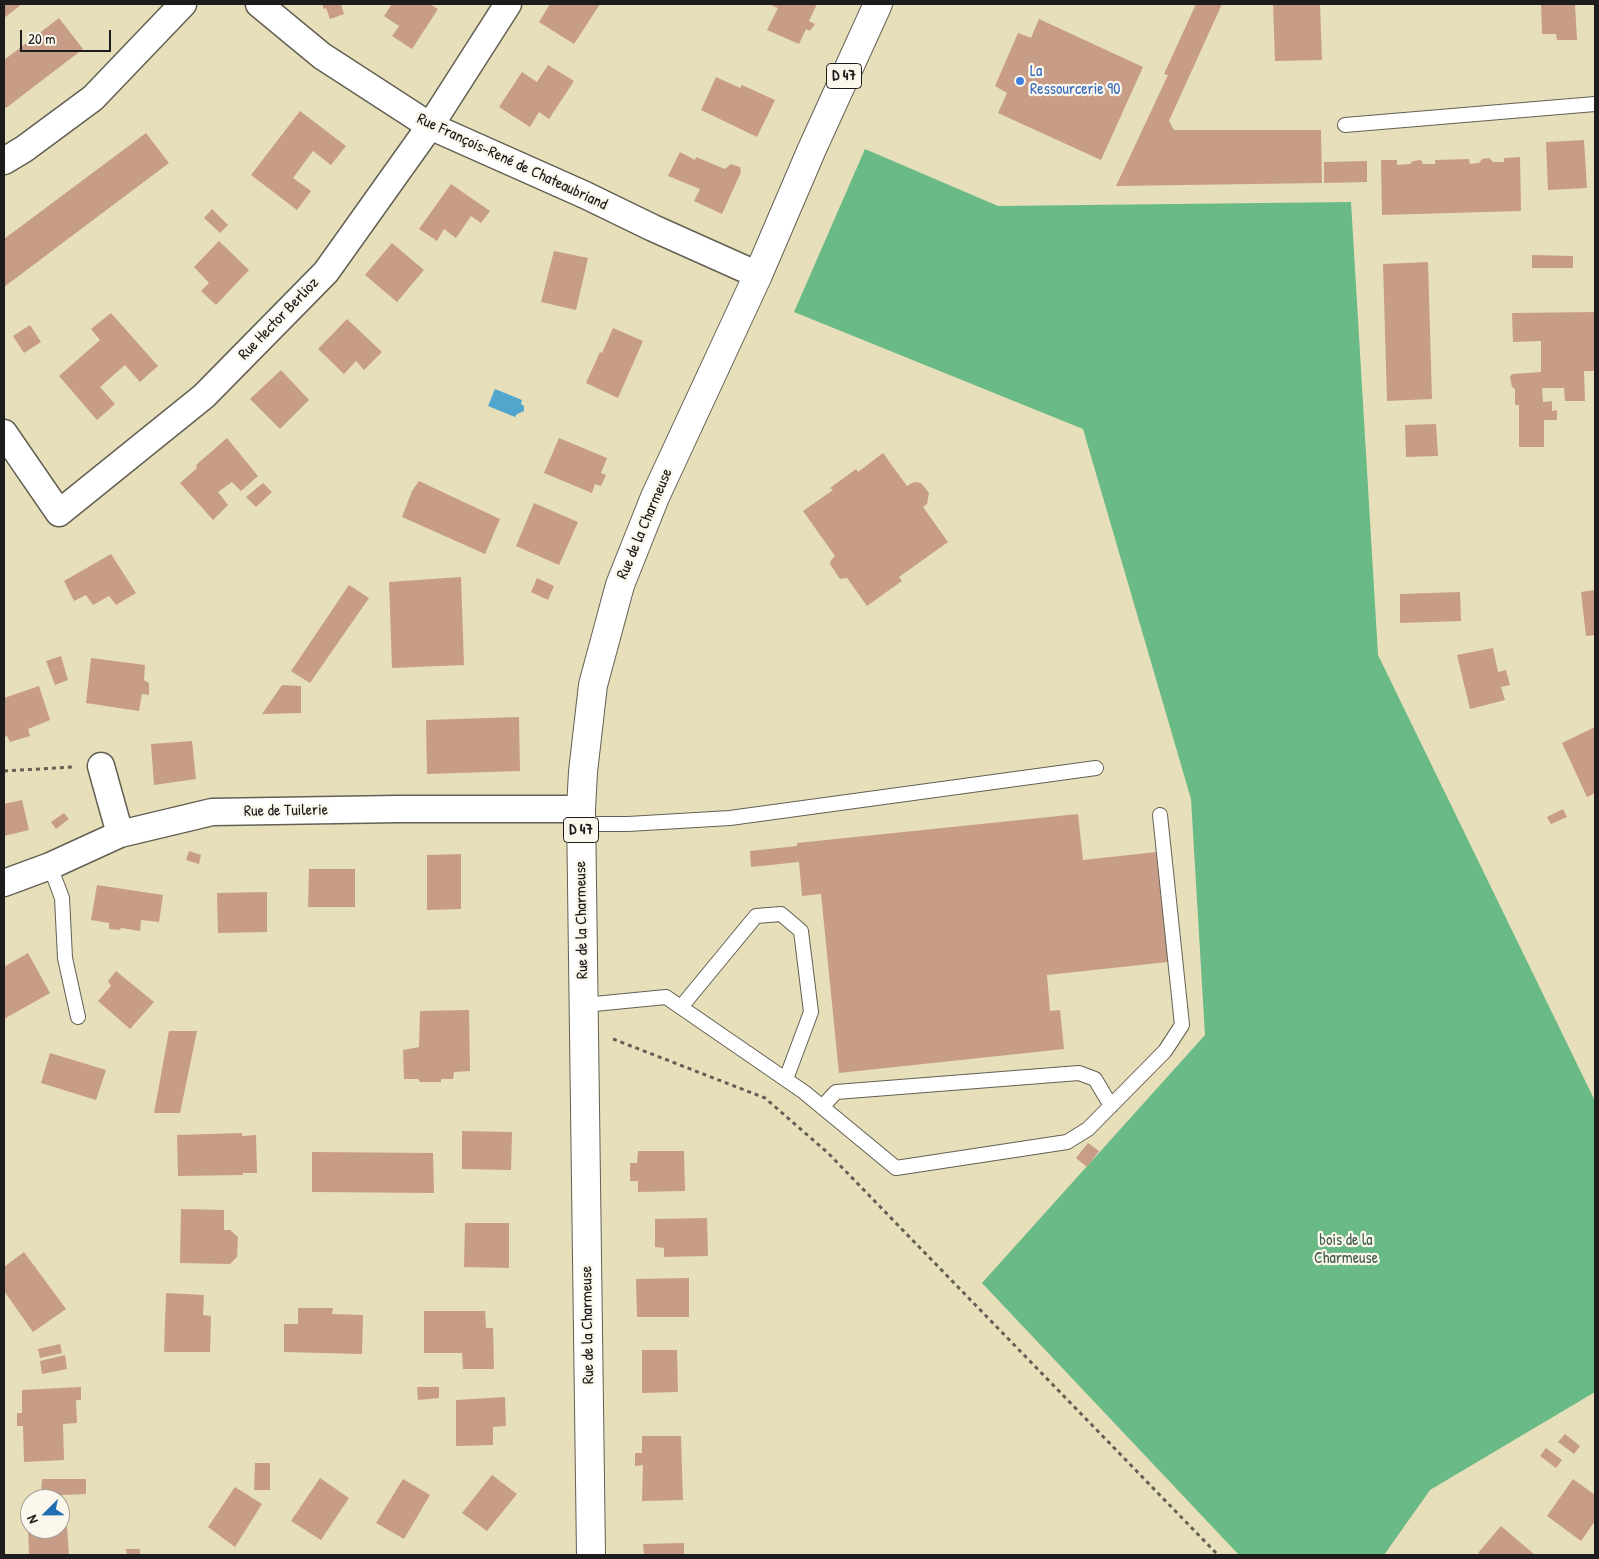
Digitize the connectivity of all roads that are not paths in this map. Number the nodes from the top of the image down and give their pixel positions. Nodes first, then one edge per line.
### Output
1 (182, 4) edge
2 (259, 4) edge
3 (508, 4) edge
4 (878, 4) edge
5 (1595, 104) edge
6 (1345, 125) dead end
7 (430, 126) junction
8 (4, 161) edge
9 (758, 275) junction
10 (4, 432) edge
11 (101, 766) road end
12 (1096, 768) dead end
13 (1160, 815) dead end
14 (581, 817) junction
15 (120, 834) junction
16 (50, 866) junction
17 (4, 883) edge
18 (681, 1007) junction
19 (584, 1016) junction
20 (78, 1017) dead end
21 (786, 1079) junction
22 (1111, 1106) junction
23 (822, 1107) junction
24 (591, 1555) edge

1 - 8 street
2 - 7 street, Rue François-René de Chateaubriand
3 - 7 street, Rue Hector Berlioz
4 - 9 main road, Rue de la Charmeuse / D 47
5 - 6 lane
7 - 9 street, Rue François-René de Chateaubriand
7 - 10 street, Rue Hector Berlioz
9 - 14 main road, Rue de la Charmeuse / D 47
11 - 15 street
12 - 14 lane
13 - 22 lane
14 - 15 street, Rue de Tuilerie
14 - 19 main road, Rue de la Charmeuse / D 47
15 - 16 street, Rue de Tuilerie
16 - 17 street, Rue de Tuilerie
16 - 20 lane
18 - 19 lane
18 - 21 lane
18 - 21 lane
19 - 24 main road, Rue de la Charmeuse / D 47
21 - 23 lane
22 - 23 lane
22 - 23 lane

